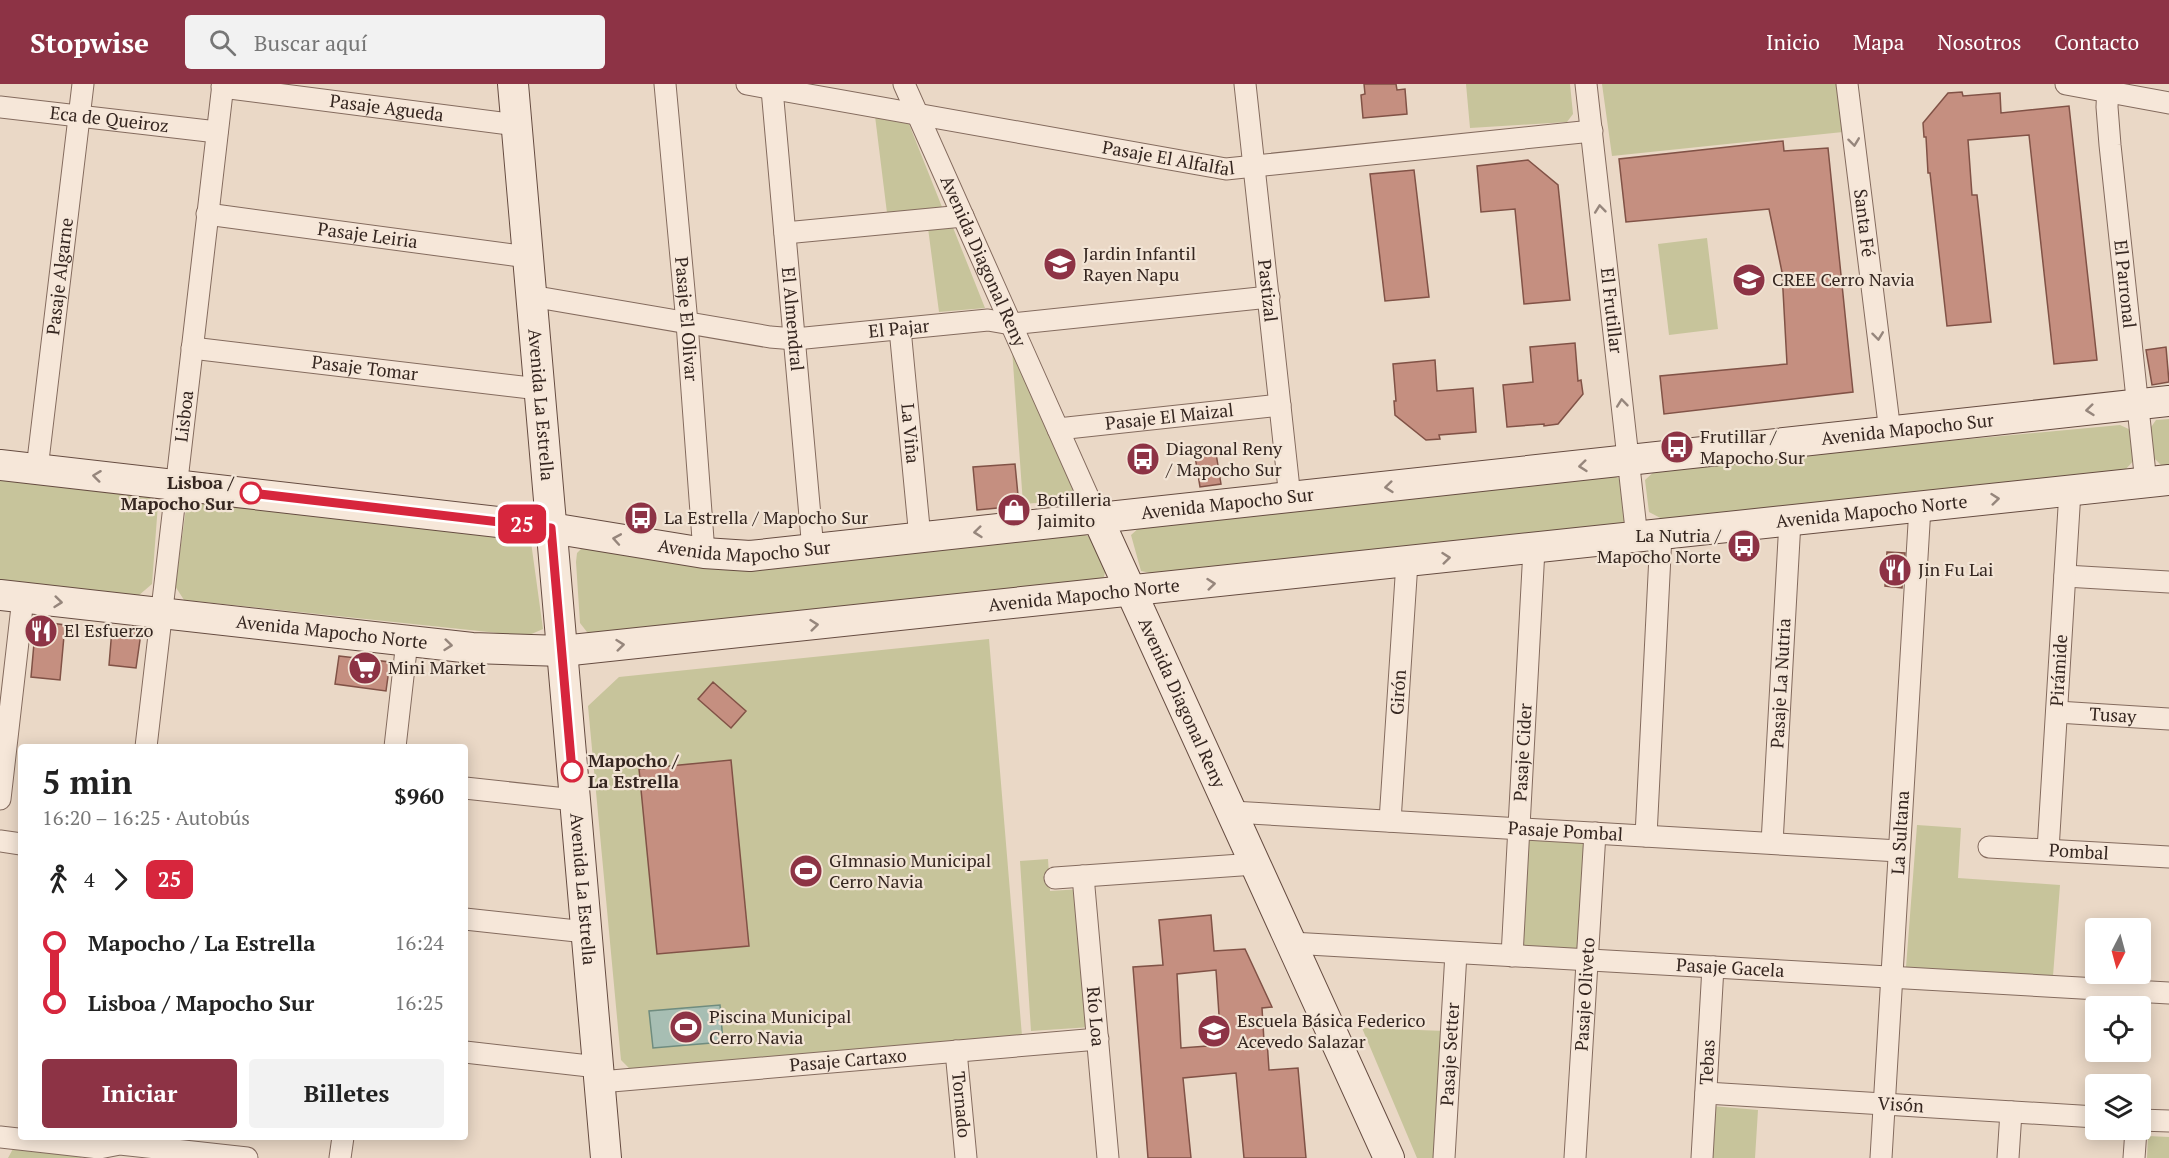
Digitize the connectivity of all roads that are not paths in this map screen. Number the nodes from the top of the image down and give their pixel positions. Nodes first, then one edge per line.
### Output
1 (84, 84) edge
2 (513, 84) edge
3 (665, 84) edge
4 (747, 84) edge
5 (904, 84) edge
6 (1245, 84) edge
7 (1586, 84) edge
8 (1847, 84) edge
9 (2066, 84) edge
10 (222, 86) edge
11 (772, 88) junction
12 (2108, 88) edge
13 (2169, 103) edge
14 (0, 107) edge
15 (917, 114) junction
16 (80, 116) junction
17 (517, 125) junction
18 (1592, 130) junction
19 (217, 132) junction
20 (1254, 167) junction
21 (207, 214) junction
22 (963, 216) junction
23 (785, 233) junction
24 (528, 256) junction
25 (531, 296) junction
26 (1269, 297) junction
27 (687, 322) junction
28 (1011, 324) junction
29 (900, 329) junction
30 (795, 339) junction
31 (192, 348) junction
32 (539, 389) junction
33 (2169, 401) edge
34 (1280, 405) junction
35 (2138, 405) junction
36 (1058, 429) junction
37 (1890, 432) junction
38 (1629, 461) junction
39 (0, 465) edge
40 (38, 469) junction
41 (2157, 481) edge
42 (175, 485) junction
43 (2070, 491) junction
44 (1290, 498) junction
45 (1920, 507) junction
46 (1098, 519) junction
47 (1790, 521) junction
48 (551, 528) junction
49 (1649, 536) junction
50 (920, 538) junction
51 (1534, 549) junction
52 (813, 550) junction
53 (704, 554) junction
54 (1407, 562) junction
55 (2065, 576) junction
56 (2169, 582) edge
57 (1132, 592) junction
58 (11, 596) edge
59 (160, 613) junction
60 (407, 641) junction
61 (562, 651) junction
62 (2057, 712) junction
63 (2169, 719) edge
64 (146, 744) edge
65 (395, 744) edge
66 (468, 788) edge
67 (0, 799) edge
68 (575, 800) junction
69 (1232, 812) junction
70 (1390, 821) junction
71 (1519, 829) junction
72 (1595, 833) junction
73 (1646, 836) junction
74 (0, 841) edge
75 (1772, 843) junction
76 (18, 844) edge
77 (1989, 847) dead end
78 (1899, 850) junction
79 (2048, 850) junction
80 (2169, 857) edge
81 (1255, 864) junction
82 (1083, 876) junction
83 (1055, 878) dead end
84 (468, 919) edge
85 (586, 932) junction
86 (1291, 943) junction
87 (1456, 953) junction
88 (1512, 956) junction
89 (1587, 960) junction
90 (1713, 968) junction
91 (1891, 978) junction
92 (2169, 993) edge
93 (1098, 1039) junction
94 (956, 1051) junction
95 (468, 1053) edge
96 (599, 1075) junction
97 (1706, 1094) junction
98 (1884, 1104) junction
99 (2011, 1112) junction
100 (2085, 1116) edge
101 (2151, 1120) edge
102 (2169, 1121) edge
103 (0, 1137) edge
104 (18, 1139) edge
105 (27, 1140) edge
106 (343, 1140) edge
107 (2135, 1140) edge
108 (99, 1148) edge
109 (247, 1158) edge
110 (340, 1158) edge
111 (606, 1158) edge
112 (966, 1158) edge
113 (1108, 1158) edge
114 (1389, 1158) edge
115 (1444, 1158) edge
116 (1575, 1158) edge
117 (1702, 1158) edge
118 (1881, 1158) edge
119 (2008, 1158) edge
120 (2134, 1158) edge

1 - 16 street, Pasaje Algarne
2 - 17 street, Avenida La Estrella
3 - 27 street, Pasaje El Olivar
4 - 11 street, Pasaje El Alfalfal
5 - 15 street, Avenida Diagonal Reny
6 - 20 street, Pastizal
7 - 18 street, El Frutillar
8 -> 37 street, Santa Fé
9 - 12 street
10 - 17 street, Pasaje Agueda
10 - 19 street, Lisboa
11 - 15 street, Pasaje El Alfalfal
11 - 23 street, El Almendral
12 - 13 street
12 - 35 street, El Parronal
14 - 16 street, Eca de Queiroz
15 - 20 street, Pasaje El Alfalfal
15 - 22 street, Avenida Diagonal Reny
16 - 19 street, Eca de Queiroz
16 - 40 street, Pasaje Algarne
17 - 24 street, Avenida La Estrella
18 - 20 street, Pasaje El Alfalfal
38 -> 18 street, El Frutillar
19 - 21 street, Lisboa
20 - 26 street, Pastizal
21 - 24 street, Pasaje Leiria
21 - 31 street, Lisboa
22 - 23 street
22 - 28 street, Avenida Diagonal Reny
23 - 30 street, El Almendral
24 - 25 street, Avenida La Estrella
25 - 27 street, El Pajar
25 - 32 street, Avenida La Estrella
26 - 28 street, El Pajar
26 - 34 street, Pastizal
27 - 30 street, El Pajar
27 - 53 street, Pasaje El Olivar
28 - 29 street, El Pajar
28 - 36 street, Avenida Diagonal Reny
29 - 30 street, El Pajar
29 - 50 street, La Viña
30 - 52 street, El Almendral
31 - 32 street, Pasaje Tomar
31 - 42 street, Lisboa
32 - 48 street, Avenida La Estrella
33 - 35 street, Avenida Mapocho Sur
34 - 36 street, Pasaje El Maizal
34 - 44 street, Pastizal
35 -> 37 street, Avenida Mapocho Sur
35 - 41 street, El Parronal
36 - 46 street, Avenida Diagonal Reny
37 - 38 street, Avenida Mapocho Sur
38 -> 44 street, Avenida Mapocho Sur
38 - 49 street, El Frutillar
39 - 40 street, Avenida Mapocho Sur
42 -> 40 street, Avenida Mapocho Sur
41 - 43 street, Avenida Mapocho Norte
42 - 48 street, Avenida Mapocho Sur
42 - 59 street, Lisboa
45 -> 43 street, Avenida Mapocho Norte
43 - 55 street, Pirámide
44 - 46 street, Avenida Mapocho Sur
45 - 47 street, Avenida Mapocho Norte
45 - 78 street, La Sultana
46 -> 50 street, Avenida Mapocho Sur
46 - 57 street, Avenida Diagonal Reny
47 - 49 street, Avenida Mapocho Norte
47 - 75 street, Pasaje La Nutria
53 -> 48 street, Avenida Mapocho Sur
48 - 61 street, Avenida La Estrella
49 - 51 street, Avenida Mapocho Norte
49 - 73 street
50 - 52 street, Avenida Mapocho Sur
54 -> 51 street, Avenida Mapocho Norte
51 - 71 street, Pasaje Cider
52 - 53 street, Avenida Mapocho Sur
57 -> 54 street, Avenida Mapocho Norte
54 - 70 street, Girón
55 - 56 street
55 - 62 street, Pirámide
61 -> 57 street, Avenida Mapocho Norte
57 - 69 street, Avenida Diagonal Reny
58 -> 59 street, Avenida Mapocho Norte
58 - 67 street
59 - 60 street, Avenida Mapocho Norte
59 - 64 street, Lisboa
60 -> 61 street, Avenida Mapocho Norte
60 - 65 street
61 - 68 street, Avenida La Estrella
62 - 63 street, Tusay
62 - 79 street, Pirámide
66 - 68 street
68 - 85 street, Avenida La Estrella
69 - 70 street, Pasaje Pombal
69 - 81 street, Avenida Diagonal Reny
70 - 71 street, Pasaje Pombal
71 - 72 street, Pasaje Pombal
71 - 88 street, Pasaje Cider
72 - 73 street, Pasaje Pombal
72 - 89 street, Pasaje Oliveto
73 - 75 street, Pasaje Pombal
74 - 76 street
75 - 78 street, Pasaje Pombal
77 - 79 street, Pombal
78 - 91 street, La Sultana
79 - 80 street, Pombal
81 - 82 street
81 - 86 street, Avenida Diagonal Reny
82 - 83 street
82 - 93 street, Río Loa
84 - 85 street
85 - 96 street, Avenida La Estrella
86 - 87 street, Pasaje Gacela
86 - 114 street, Avenida Diagonal Reny
87 - 88 street, Pasaje Gacela
87 - 115 street, Pasaje Setter
88 - 89 street, Pasaje Gacela
89 - 90 street, Pasaje Gacela
89 - 116 street, Pasaje Oliveto
90 - 91 street, Pasaje Gacela
90 - 97 street, Tebas
91 - 92 street, Pasaje Gacela
91 - 98 street, La Sultana
93 - 94 street, Pasaje Cartaxo
93 - 113 street, Río Loa
94 - 96 street, Pasaje Cartaxo
94 - 112 street, Tornado
95 - 96 street, Pasaje Cartaxo
96 - 111 street, Avenida La Estrella
97 - 98 street, Visón
97 - 117 street, Tebas
98 - 99 street, Visón
98 - 118 street, La Sultana
99 - 100 street, Visón
99 - 119 street
101 - 102 street
103 - 104 street
105 - 108 street
106 - 110 street
107 - 120 street
108 - 109 street

